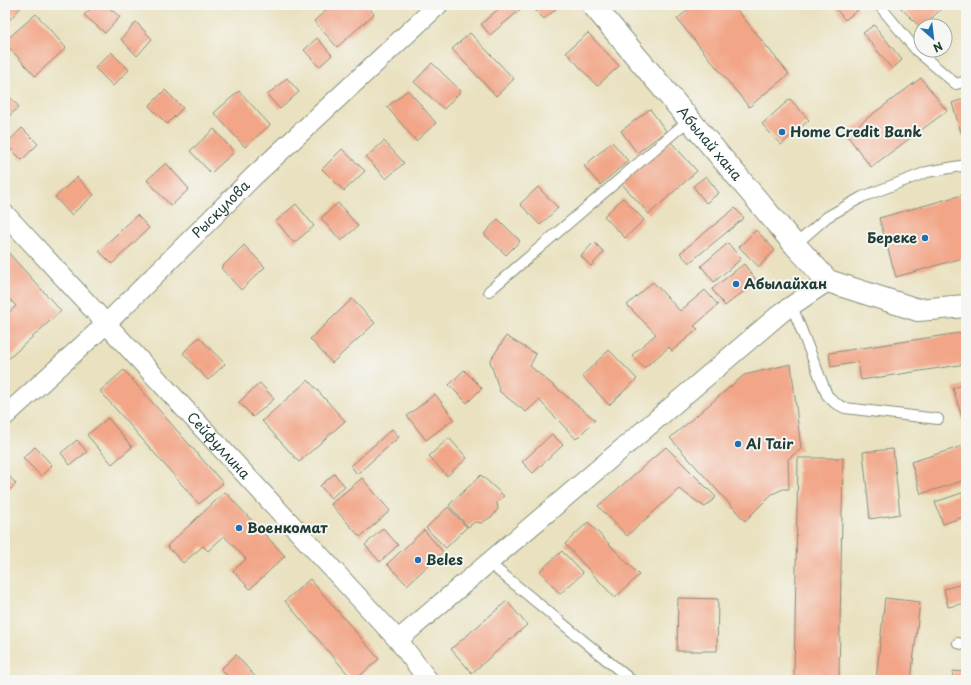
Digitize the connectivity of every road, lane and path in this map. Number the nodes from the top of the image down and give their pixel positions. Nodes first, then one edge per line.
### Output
1 (438, 5) edge
2 (593, 5) edge
3 (879, 5) edge
4 (966, 81) edge
5 (690, 119) junction
6 (966, 165) edge
7 (5, 214) edge
8 (795, 245) junction
9 (828, 281) junction
10 (489, 291) dead end
11 (792, 306) junction
12 (966, 306) edge
13 (106, 324) junction
14 (5, 416) edge
15 (938, 418) dead end
16 (489, 563) junction
17 (398, 640) junction
18 (428, 680) edge
19 (631, 680) edge

1 - 13 street, Рыскулова
2 - 5 main road, Абылай хана
3 - 4 lane
5 - 8 main road, Абылай хана
5 - 10 lane
6 - 8 lane
7 - 13 street, Сейфуллина
8 - 9 main road, Абылай хана
9 - 11 street
9 - 12 main road
11 - 15 lane
11 - 16 street
13 - 14 street, Рыскулова
13 - 17 street, Сейфуллина
16 - 17 street
16 - 19 lane
17 - 18 street, Сейфуллина

